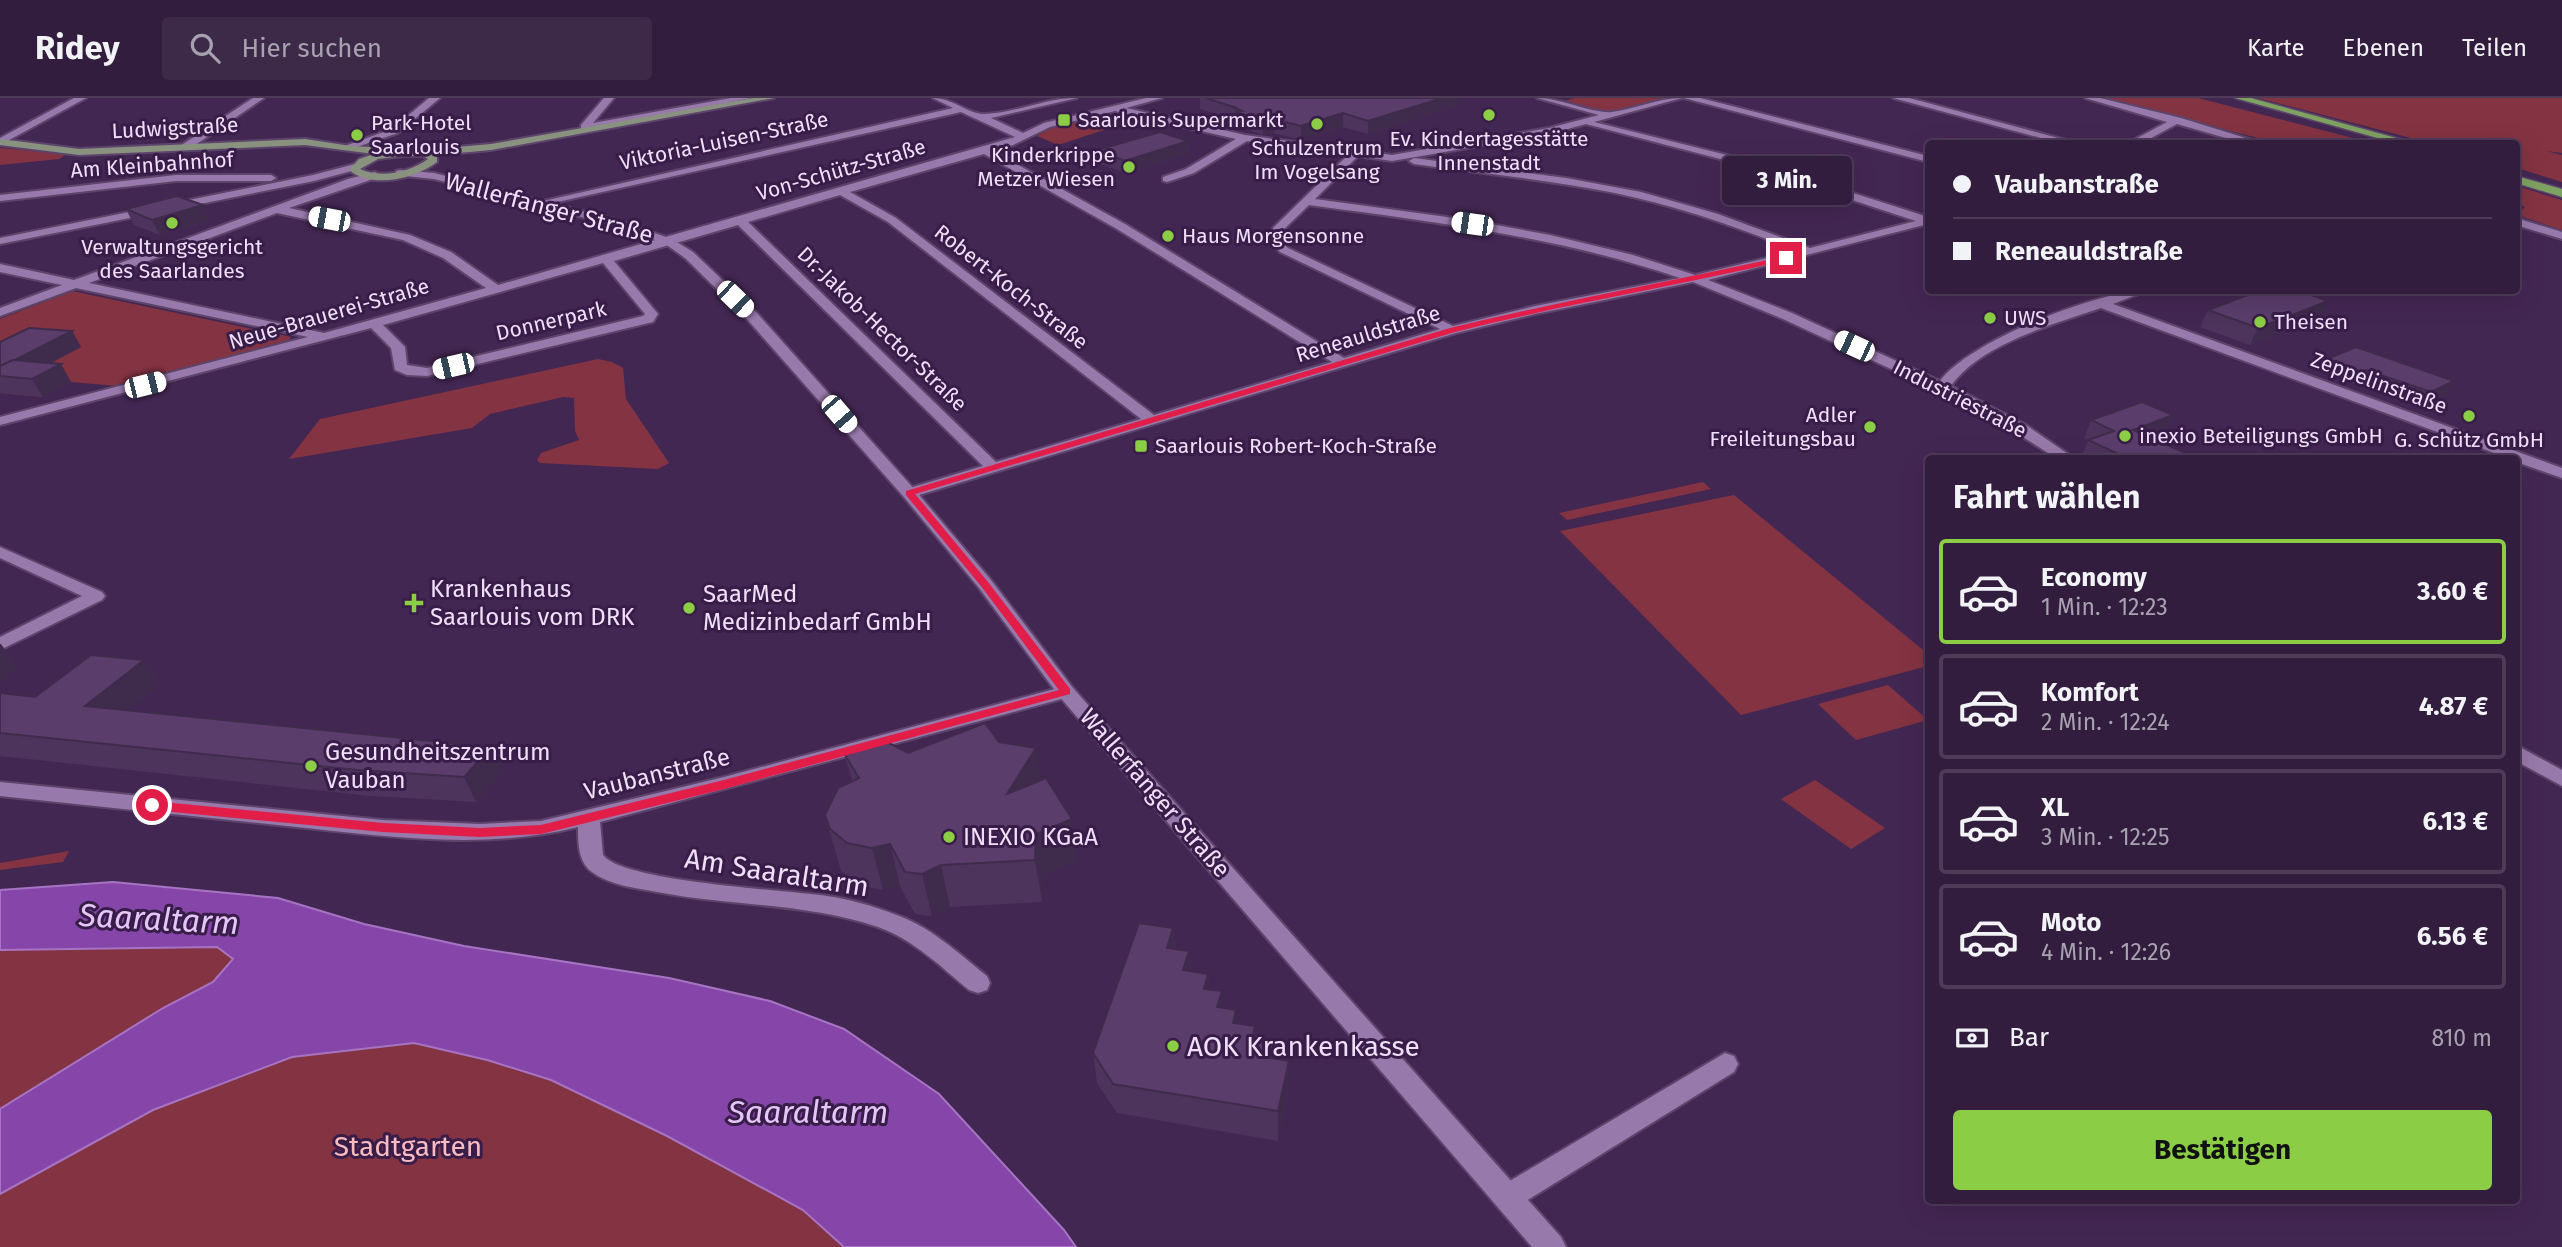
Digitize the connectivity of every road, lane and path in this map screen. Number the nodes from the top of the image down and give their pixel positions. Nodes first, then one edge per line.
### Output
1 (81, 98) edge
2 (259, 98) edge
3 (435, 98) edge
4 (609, 98) edge
5 (746, 98) edge
6 (769, 98) edge
7 (1026, 98) edge
8 (1072, 98) edge
9 (1157, 98) edge
10 (1542, 98) edge
11 (1677, 98) edge
12 (1689, 98) edge
13 (1898, 98) edge
14 (2090, 98) edge
15 (2235, 99) edge
16 (943, 100) edge
17 (965, 102) edge
18 (1040, 105) junction
19 (1116, 109) junction
20 (1613, 116) junction
21 (980, 118) junction
22 (2178, 120) junction
23 (1586, 123) junction
24 (584, 129) junction
25 (1024, 137) junction
26 (1245, 138) junction
27 (2061, 140) edge
28 (2139, 140) edge
29 (2246, 140) edge
30 (2379, 140) edge
31 (2397, 140) edge
32 (0, 142) edge
33 (184, 148) junction
34 (474, 150) junction
35 (984, 150) junction
36 (1444, 150) junction
37 (402, 153) junction
38 (423, 153) junction
39 (1356, 153) junction
40 (1392, 158) junction
41 (1925, 158) edge
42 (433, 160) junction
43 (354, 164) junction
44 (1446, 165) junction
45 (422, 167) junction
46 (400, 173) junction
47 (2520, 174) edge
48 (375, 176) joint
49 (434, 176) junction
50 (311, 179) junction
51 (1167, 179) dead end
52 (2520, 180) edge
53 (334, 187) junction
54 (2562, 187) edge
55 (840, 191) junction
56 (2562, 193) edge
57 (0, 198) edge
58 (1306, 201) junction
59 (535, 204) junction
60 (276, 209) junction
61 (739, 219) junction
62 (1925, 220) edge
63 (1925, 222) edge
64 (2520, 222) edge
65 (2562, 236) edge
66 (668, 240) junction
67 (0, 241) edge
68 (1810, 253) junction
69 (606, 259) junction
70 (0, 268) edge
71 (1696, 279) junction
72 (75, 283) junction
73 (495, 289) junction
74 (2131, 294) edge
75 (2102, 304) junction
76 (2050, 310) dead end
77 (0, 312) edge
78 (2065, 316) junction
79 (374, 323) junction
80 (1452, 330) junction
81 (324, 337) junction
82 (1343, 363) junction
83 (1944, 386) junction
84 (0, 421) edge
85 (1153, 422) junction
86 (2061, 455) edge
87 (2513, 455) edge
88 (2520, 458) edge
89 (995, 469) junction
90 (2562, 473) edge
91 (909, 493) junction
92 (0, 552) edge
93 (0, 644) edge
94 (1066, 692) junction
95 (2520, 754) edge
96 (2562, 779) edge
97 (0, 789) edge
98 (589, 819) junction
99 (978, 983) dead end
100 (1725, 1064) dead end
101 (1508, 1197) junction
102 (1551, 1247) edge

1 - 32 street
2 - 33 street
3 - 43 street
4 - 24 street
5 - 24 street
6 - 24 main road
7 - 18 street
8 - 18 street
9 - 19 street, Von-Schütz-Straße
10 - 20 street
11 - 20 street
12 - 41 street
13 - 27 street
14 - 22 street
15 - 30 highway
15 - 31 highway
16 - 17 street
17 - 21 street
17 - 59 street, Viktoria-Luisen-Straße
18 - 21 street
19 - 25 street, Von-Schütz-Straße
19 - 26 street
20 - 23 street
21 - 25 street
22 - 28 street
22 - 29 street
23 - 36 street
23 - 62 street
24 - 34 main road
25 - 35 street, Von-Schütz-Straße
26 - 39 street
26 - 51 street
32 - 33 main road, Ludwigstraße
33 - 43 main road, Ludwigstraße
34 - 38 main road
34 - 42 main road
35 - 55 street, Von-Schütz-Straße
35 - 82 street
36 - 40 street
36 - 44 street
37 - 38 main road
37 - 43 main road
37 - 43 main road, Ludwigstraße
38 - 42 main road
39 - 40 street
39 - 58 street
40 - 44 street
42 - 45 main road
43 - 48 street
43 - 50 street
43 - 53 street
44 - 68 street
45 - 46 main road
45 - 49 street, Wallerfanger Straße
46 - 48 main road
46 - 49 street, Wallerfanger Straße
47 - 54 highway
49 - 59 street, Wallerfanger Straße
50 - 53 street
50 - 57 street, Am Kleinbahnhof
50 - 67 street
52 - 56 highway
53 - 60 street
55 - 61 street, Von-Schütz-Straße
55 - 85 street, Robert-Koch-Straße
58 - 71 street, Industriestraße
58 - 80 street
59 - 66 street, Wallerfanger Straße
60 - 72 street
60 - 73 street
61 - 66 street, Von-Schütz-Straße
61 - 89 street, Dr.-Jakob-Hector-Straße
63 - 68 street, Reneauldstraße
64 - 65 street
66 - 69 street, Neue-Brauerei-Straße
66 - 91 street, Wallerfanger Straße
68 - 71 street, Reneauldstraße
69 - 73 street, Neue-Brauerei-Straße
69 - 79 street, Donnerpark
70 - 72 street
71 - 80 street, Reneauldstraße
71 - 83 street, Industriestraße
72 - 77 street
72 - 81 street
73 - 79 street, Neue-Brauerei-Straße
74 - 75 street
75 - 78 street
75 - 87 street, Zeppelinstraße
76 - 78 street
78 - 83 street
79 - 81 street, Neue-Brauerei-Straße
80 - 82 street, Reneauldstraße
81 - 84 street, Neue-Brauerei-Straße
82 - 85 street, Reneauldstraße
83 - 86 street, Industriestraße
85 - 89 street, Reneauldstraße
88 - 90 street, Zeppelinstraße
89 - 91 street, Reneauldstraße
91 - 94 street, Wallerfanger Straße
92 - 93 street
94 - 98 street, Vaubanstraße
94 - 101 street, Wallerfanger Straße
95 - 96 street
97 - 98 street, Vaubanstraße
98 - 99 street, Am Saaraltarm
100 - 101 street
101 - 102 street, Wallerfanger Straße

